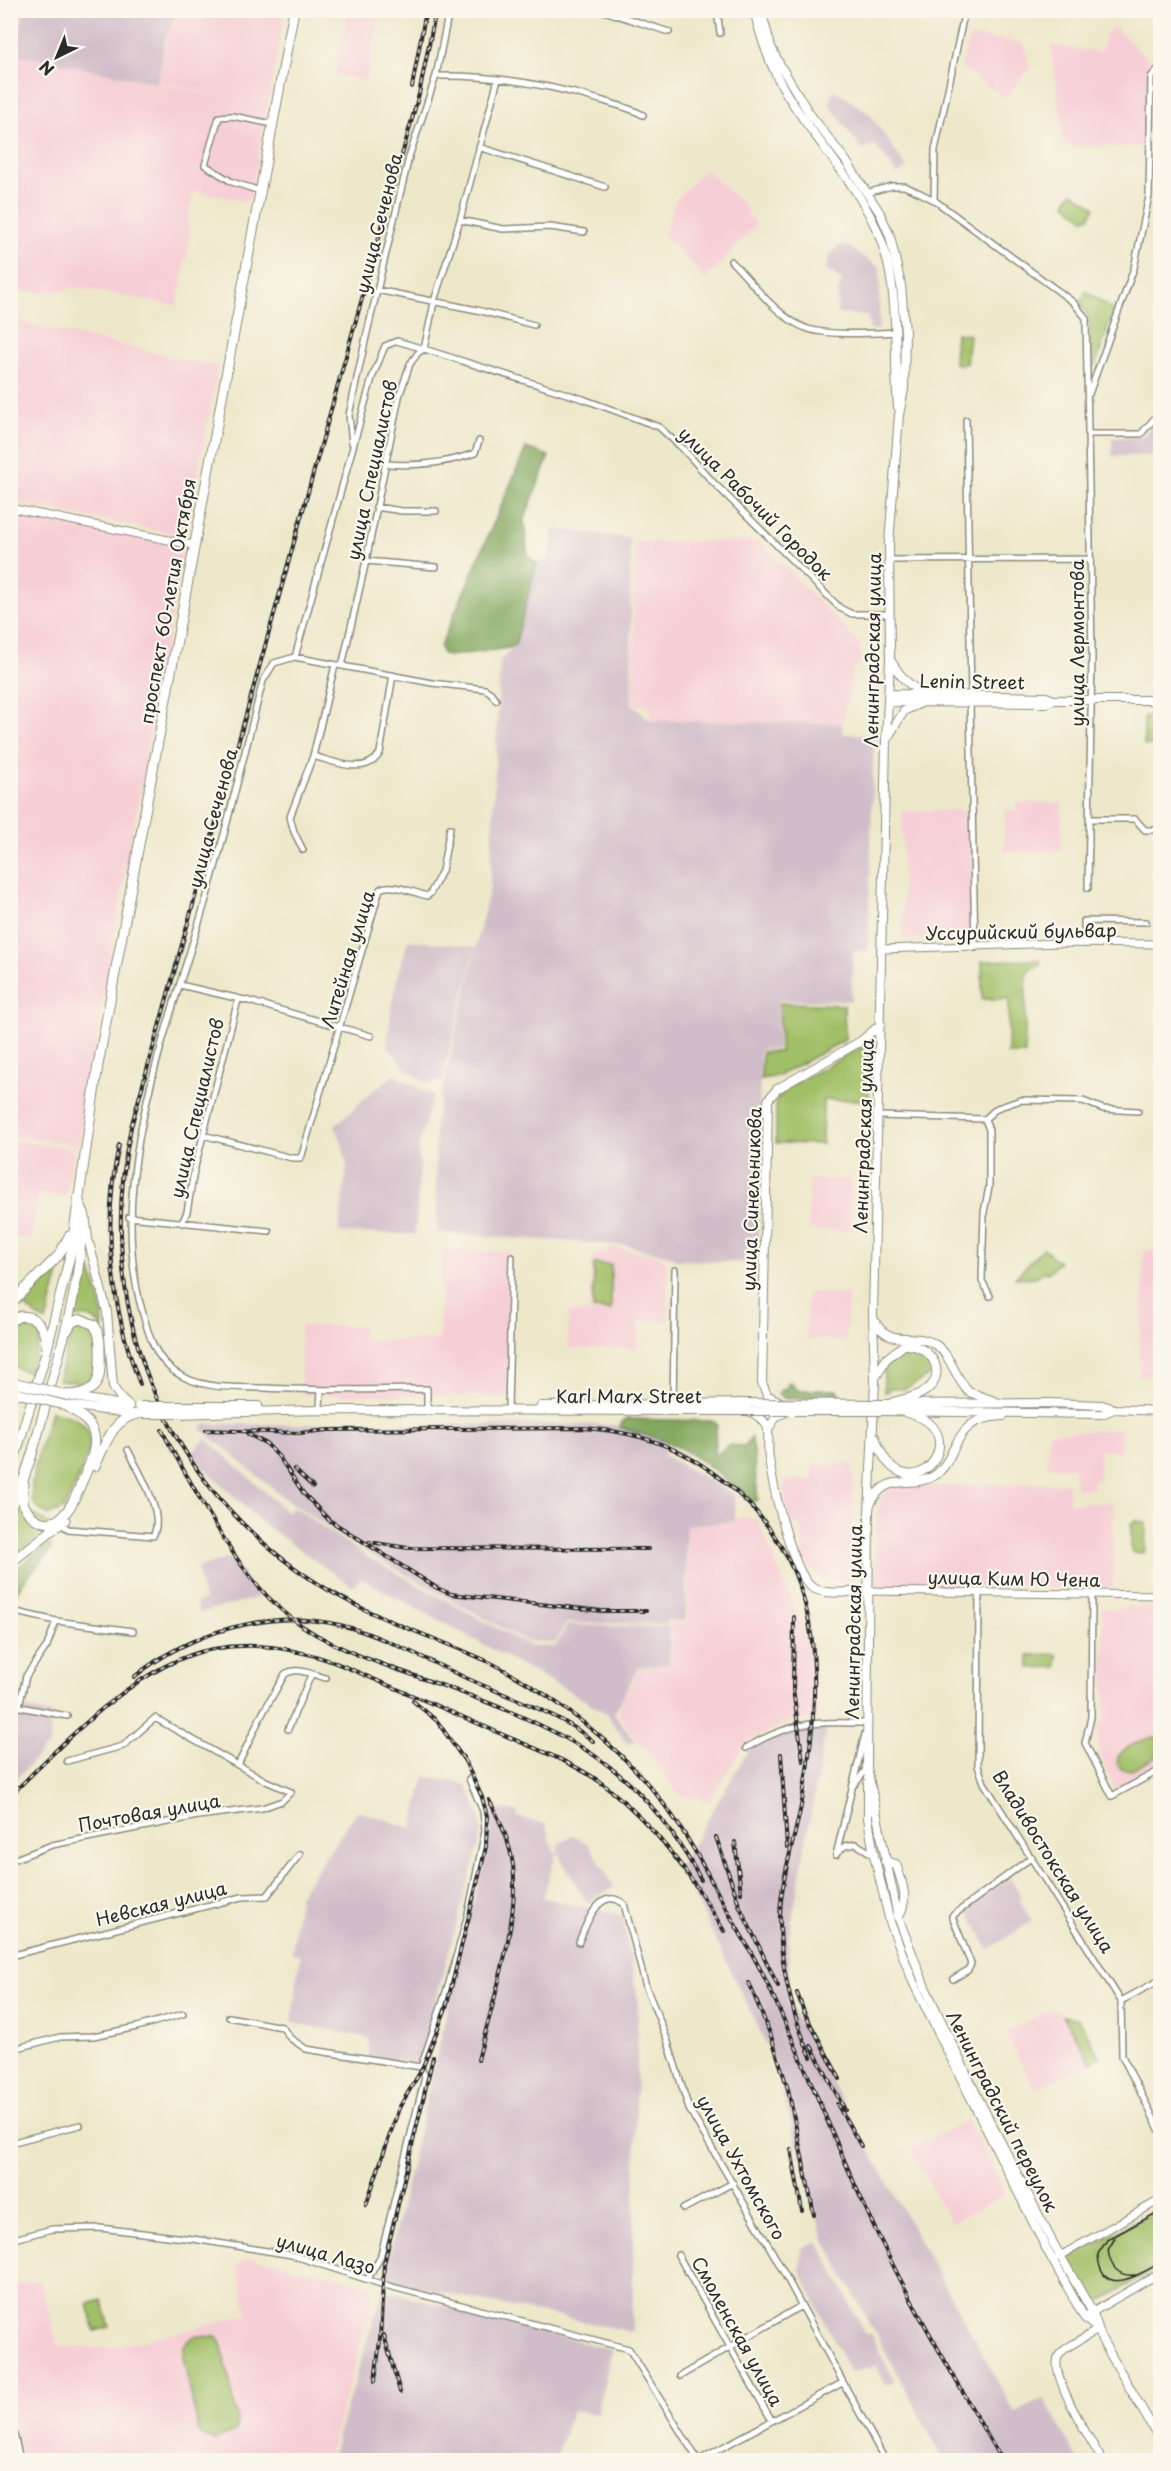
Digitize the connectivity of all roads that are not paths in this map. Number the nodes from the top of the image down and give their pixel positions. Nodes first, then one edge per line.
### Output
1 (294, 10) edge
2 (449, 10) edge
3 (601, 10) edge
4 (717, 10) edge
5 (754, 10) edge
6 (761, 10) edge
7 (965, 10) edge
8 (669, 32) dead end
9 (720, 33) dead end
10 (1161, 67) edge
11 (436, 76) junction
12 (498, 79) junction
13 (643, 115) dead end
14 (273, 124) junction
15 (479, 147) junction
16 (605, 187) dead end
17 (260, 191) junction
18 (867, 193) junction
19 (858, 195) junction
20 (934, 201) junction
21 (460, 220) junction
22 (584, 232) dead end
23 (730, 261) dead end
24 (377, 290) junction
25 (434, 302) junction
26 (534, 325) dead end
27 (901, 332) junction
28 (385, 346) joint
29 (424, 349) junction
30 (1087, 399) junction
31 (1161, 412) edge
32 (966, 420) dead end
33 (1088, 434) junction
34 (479, 441) dead end
35 (353, 445) junction
36 (386, 464) junction
37 (376, 507) junction
38 (10, 508) edge
39 (436, 511) dead end
40 (193, 544) junction
41 (968, 559) junction
42 (1091, 559) junction
43 (889, 560) junction
44 (366, 561) junction
45 (436, 567) dead end
46 (890, 614) junction
47 (296, 657) junction
48 (890, 660) junction
49 (338, 665) junction
50 (393, 675) junction
51 (889, 698) junction
52 (925, 698) junction
53 (971, 699) junction
54 (496, 700) dead end
55 (1092, 700) junction
56 (1161, 700) edge
57 (886, 741) junction
58 (313, 756) junction
59 (1089, 819) junction
60 (450, 828) dead end
61 (1161, 830) edge
62 (303, 850) dead end
63 (1088, 888) dead end
64 (1146, 922) dead end
65 (1085, 944) junction
66 (1161, 944) edge
67 (975, 948) junction
68 (882, 950) junction
69 (180, 985) junction
70 (238, 1000) junction
71 (881, 1024) junction
72 (342, 1027) junction
73 (371, 1036) dead end
74 (861, 1041) junction
75 (880, 1047) junction
76 (1138, 1111) dead end
77 (878, 1116) junction
78 (985, 1119) junction
79 (203, 1135) junction
80 (78, 1198) junction
81 (129, 1217) junction
82 (182, 1223) junction
83 (269, 1231) dead end
84 (512, 1257) dead end
85 (675, 1270) dead end
86 (990, 1296) dead end
87 (10, 1304) edge
88 (873, 1315) junction
89 (10, 1321) edge
90 (907, 1342) junction
91 (46, 1353) junction
92 (52, 1379) junction
93 (876, 1382) junction
94 (762, 1383) junction
95 (12, 1385) edge
96 (321, 1391) junction
97 (65, 1400) junction
98 (780, 1402) junction
99 (999, 1402) junction
100 (673, 1404) junction
101 (320, 1407) junction
102 (427, 1407) junction
103 (508, 1407) junction
104 (749, 1407) junction
105 (885, 1408) junction
106 (1115, 1409) junction
107 (137, 1410) junction
108 (175, 1410) junction
109 (787, 1411) junction
110 (1161, 1411) edge
111 (1027, 1414) junction
112 (768, 1429) junction
113 (874, 1433) junction
114 (37, 1437) junction
115 (128, 1450) dead end
116 (10, 1473) edge
117 (10, 1509) edge
118 (869, 1509) junction
119 (61, 1524) junction
120 (10, 1563) edge
121 (868, 1592) junction
122 (979, 1593) junction
123 (1092, 1594) junction
124 (1161, 1595) edge
125 (16, 1612) dead end
126 (56, 1621) junction
127 (133, 1631) dead end
128 (311, 1675) junction
129 (326, 1678) dead end
130 (10, 1706) edge
131 (19, 1706) junction
132 (67, 1716) dead end
133 (866, 1726) junction
134 (288, 1729) dead end
135 (746, 1748) dead end
136 (67, 1761) dead end
137 (238, 1765) junction
138 (1161, 1770) edge
139 (867, 1772) junction
140 (469, 1779) dead end
141 (852, 1790) junction
142 (300, 1854) dead end
143 (874, 1855) junction
144 (1032, 1857) junction
145 (10, 1861) edge
146 (579, 1942) dead end
147 (10, 1956) edge
148 (953, 1979) dead end
149 (1161, 1980) edge
150 (1121, 2001) junction
151 (183, 2014) dead end
152 (229, 2017) dead end
153 (10, 2050) edge
154 (421, 2067) junction
155 (80, 2126) dead end
156 (1161, 2131) edge
157 (10, 2143) edge
158 (732, 2183) junction
159 (1161, 2200) edge
160 (683, 2209) dead end
161 (10, 2240) edge
162 (678, 2255) dead end
163 (1057, 2258) junction
164 (1161, 2273) edge
165 (368, 2279) junction
166 (801, 2306) junction
167 (1093, 2313) junction
168 (1084, 2317) junction
169 (1098, 2330) junction
170 (730, 2347) junction
171 (680, 2376) dead end
172 (842, 2383) junction
173 (10, 2417) edge
174 (772, 2421) junction
175 (1161, 2440) edge
176 (20, 2460) edge
177 (698, 2460) edge
178 (885, 2460) edge
179 (1102, 2460) edge

1 - 14 highway, проспект 60-летия Октября
2 - 11 street, улица Сеченова
3 - 8 street
4 - 9 street
5 - 19 main road
6 - 18 main road
7 - 20 street
10 - 30 street, улица Лермонтова
11 - 12 street
11 - 24 street, улица Сеченова
12 - 13 street
12 - 15 street, улица Специалистов
14 - 17 highway, проспект 60-летия Октября
14 - 17 street
15 - 16 street
15 - 21 street, улица Специалистов
17 - 40 highway, проспект 60-летия Октября
18 - 19 street
18 - 20 street
18 - 27 main road
19 - 27 main road
20 - 30 street, улица Лермонтова
21 - 22 street
21 - 25 street, улица Специалистов
23 - 27 street
24 - 25 street
24 - 35 street, улица Сеченова
25 - 26 street
25 - 29 street, улица Специалистов
27 - 43 main road, Ленинградская улица
28 - 29 street, улица Рабочий Городок
28 - 35 street, улица Сеченова
29 - 36 street, улица Специалистов
29 - 46 street, улица Рабочий Городок
30 - 33 street, улица Лермонтова
31 - 33 street
32 - 41 street
33 - 42 street, улица Лермонтова
34 - 36 street
35 - 47 street, улица Сеченова
36 - 37 street, улица Специалистов
37 - 39 street
37 - 44 street, улица Специалистов
38 - 40 street
40 - 80 highway, проспект 60-летия Октября
41 - 42 street
41 - 43 street
41 - 53 street
42 - 55 street, улица Лермонтова
43 - 46 main road, Ленинградская улица
44 - 45 street
44 - 49 street, улица Специалистов
46 - 48 main road, Ленинградская улица
47 - 49 street
47 - 69 street, улица Сеченова
48 - 51 main road, Ленинградская улица
48 - 52 main road
49 - 50 street
49 - 58 street, улица Специалистов
50 - 54 street
50 - 58 street
51 - 52 main road, Lenin Street
51 - 57 main road, Ленинградская улица
52 - 53 main road, Lenin Street
52 - 57 main road
53 - 55 main road, Lenin Street
53 - 67 street
55 - 56 main road, Lenin Street
55 - 59 street, улица Лермонтова
57 - 68 main road, Ленинградская улица
58 - 62 street, улица Специалистов
59 - 61 street
59 - 63 street, улица Лермонтова
60 - 72 street, Литейная улица
64 - 65 street
65 - 66 street, Уссурийский бульвар
65 - 67 street, Уссурийский бульвар
67 - 68 street, Уссурийский бульвар
68 - 71 main road, Ленинградская улица
69 - 70 street
69 - 81 street, улица Сеченова
70 - 72 street
70 - 79 street, улица Специалистов
71 - 74 main road, улица Синельникова
71 - 75 main road, Ленинградская улица
72 - 73 street
72 - 79 street, Литейная улица
74 - 75 main road
74 - 94 main road, улица Синельникова
75 - 77 main road, Ленинградская улица
76 - 78 street
77 - 78 street
77 - 88 main road, Ленинградская улица
78 - 86 street
79 - 82 street, улица Специалистов
80 - 87 highway
80 - 91 highway, проспект 60-летия Октября
80 - 92 highway, проспект 60-летия Октября
80 - 107 main road
81 - 82 street
81 - 96 street, улица Сеченова
82 - 83 street
84 - 103 street
85 - 100 street
88 - 90 main road
88 - 93 main road, Ленинградская улица
89 - 91 highway
90 - 93 main road
90 - 99 main road
90 - 105 main road
91 - 116 highway, проспект 60-летия Октября
92 - 97 highway
92 - 114 highway, проспект 60-летия Октября
93 - 113 main road, Ленинградская улица
94 - 98 main road
94 - 104 main road
95 - 97 highway, bridge
96 - 101 street
96 - 102 street, улица Сеченова
97 - 107 main road
97 - 114 highway
98 - 104 main road, bridge
98 - 105 main road, bridge
99 - 105 main road, Karl Marx Street
99 - 106 main road, Karl Marx Street
100 - 103 main road, Karl Marx Street
100 - 104 main road, Karl Marx Street
101 - 102 main road, Karl Marx Street
101 - 108 main road, Karl Marx Street
102 - 103 main road, Karl Marx Street
104 - 108 main road, Karl Marx Street
104 - 109 main road, Karl Marx Street, bridge
104 - 112 main road
105 - 109 main road, Karl Marx Street, bridge
105 - 111 main road, Karl Marx Street
105 - 113 main road
106 - 110 main road, Karl Marx Street
106 - 111 main road, Karl Marx Street
107 - 108 main road, bridge
107 - 119 highway
109 - 112 main road
111 - 118 main road
112 - 121 main road
113 - 118 main road, Ленинградская улица
114 - 117 highway, проспект 60-летия Октября
115 - 119 street
118 - 121 main road, Ленинградская улица
119 - 120 highway
121 - 122 street, улица Ким Ю Чена
121 - 133 main road, Ленинградская улица
122 - 123 street, улица Ким Ю Чена
122 - 144 street, Владивостокская улица
123 - 124 street, улица Ким Ю Чена
123 - 138 street
125 - 126 street
126 - 127 street
126 - 131 street
128 - 129 street
128 - 134 street
128 - 137 street
130 - 131 street
131 - 132 street
133 - 135 street
133 - 139 main road, Ленинградский переулок
133 - 141 street, Ленинградская улица
136 - 137 street
137 - 145 street, Почтовая улица
139 - 141 street
139 - 143 main road, Ленинградский переулок
139 - 163 main road, Ленинградский переулок
140 - 154 street
141 - 143 street, Ленинградская улица
142 - 147 street, Невская улица
143 - 163 main road, Ленинградский переулок
144 - 148 street
144 - 150 street, Владивостокская улица
146 - 158 street, улица Ухтомского
149 - 150 street
150 - 156 street
151 - 153 street
152 - 154 street
154 - 165 street
155 - 157 street
158 - 160 street
158 - 166 street, улица Ухтомского
159 - 163 street
161 - 165 street, улица Лазо
162 - 170 street, Смоленская улица
163 - 167 main road, Ленинградский переулок
163 - 168 main road
164 - 167 street
165 - 177 street, улица Лазо
166 - 170 street
166 - 172 street, улица Ухтомского
167 - 168 street
167 - 169 main road, Ленинградский переулок
168 - 169 main road
169 - 175 main road, Ленинградский переулок
169 - 179 street
170 - 171 street
170 - 174 street, Смоленская улица
172 - 174 street
172 - 178 street, улица Ухтомского
173 - 176 street
174 - 177 street

